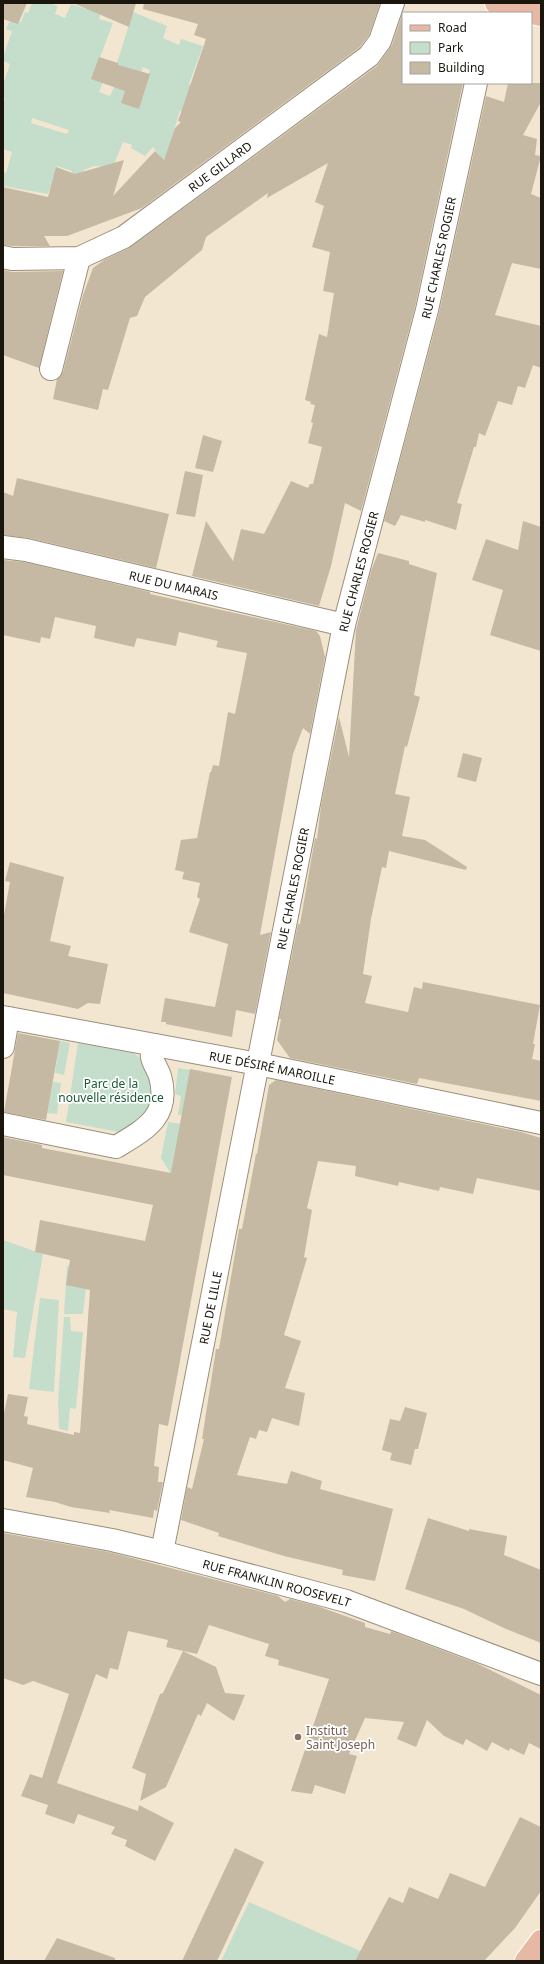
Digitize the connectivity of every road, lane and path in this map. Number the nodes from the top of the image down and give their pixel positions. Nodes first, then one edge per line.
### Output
1 (393, 3) edge
2 (496, 3) edge
3 (541, 14) edge
4 (476, 84) edge
5 (3, 257) edge
6 (79, 258) junction
7 (51, 369) dead end
8 (3, 547) edge
9 (344, 625) junction
10 (6, 1018) edge
11 (154, 1045) junction
12 (3, 1047) edge
13 (258, 1064) junction
14 (541, 1123) edge
15 (3, 1124) edge
16 (3, 1520) edge
17 (162, 1552) junction
18 (541, 1674) edge
19 (541, 1941) edge
20 (526, 1961) edge

1 - 6 street, RUE GILLARD
2 - 3 main road
4 - 9 street, RUE CHARLES ROGIER
5 - 6 street, RUE GILLARD
6 - 7 street
8 - 9 street, RUE DU MARAIS
9 - 13 street, RUE CHARLES ROGIER
10 - 11 street, RUE DÉSIRÉ MAROILLE
10 - 12 street
11 - 13 street, RUE DÉSIRÉ MAROILLE
11 - 15 street
13 - 14 street, RUE DÉSIRÉ MAROILLE
13 - 17 street, RUE DE LILLE
16 - 17 street, RUE FRANKLIN ROOSEVELT
17 - 18 street, RUE FRANKLIN ROOSEVELT
19 - 20 main road

